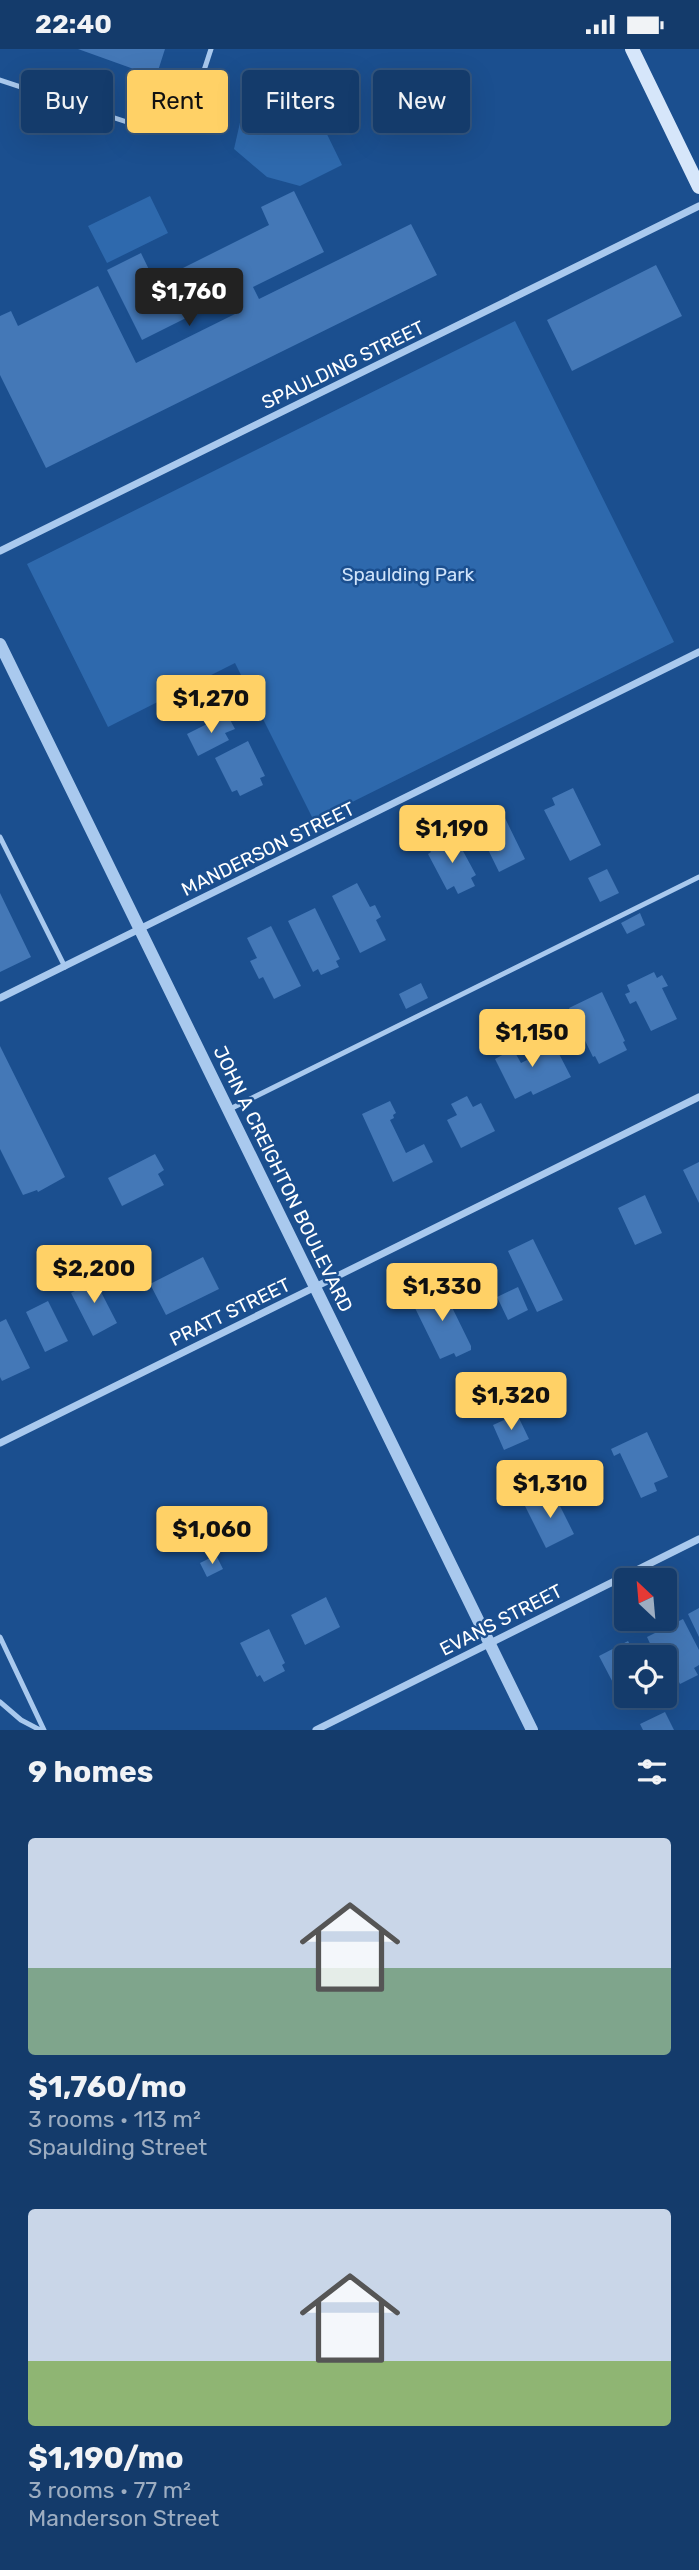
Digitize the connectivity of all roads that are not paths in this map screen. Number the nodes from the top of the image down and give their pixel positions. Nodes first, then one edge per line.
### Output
1 (211, 49) edge
2 (632, 49) edge
3 (0, 80) edge
4 (699, 187) edge
5 (699, 207) edge
6 (0, 551) edge
7 (0, 644) edge
8 (699, 653) edge
9 (0, 837) edge
10 (699, 877) edge
11 (140, 930) junction
12 (65, 967) junction
13 (0, 998) edge
14 (699, 1097) edge
15 (228, 1110) junction
16 (315, 1287) junction
17 (0, 1443) edge
18 (699, 1539) edge
19 (0, 1637) edge
20 (489, 1644) junction
21 (0, 1702) edge
22 (42, 1730) edge
23 (316, 1730) edge
24 (532, 1730) edge

1 - 3 lane
2 - 4 main road
5 - 6 street, SPAULDING STREET
7 - 11 street, JOHN A CREIGHTON BOULEVARD
8 - 11 street, MANDERSON STREET
9 - 12 lane
10 - 15 lane
11 - 12 street, MANDERSON STREET
11 - 15 street, JOHN A CREIGHTON BOULEVARD
12 - 13 street, MANDERSON STREET
14 - 16 street, PRATT STREET
15 - 16 street, JOHN A CREIGHTON BOULEVARD
16 - 17 street, PRATT STREET
16 - 20 street, JOHN A CREIGHTON BOULEVARD
18 - 20 street, EVANS STREET
19 - 22 lane
20 - 23 street, EVANS STREET
20 - 24 street, JOHN A CREIGHTON BOULEVARD
21 - 22 lane

